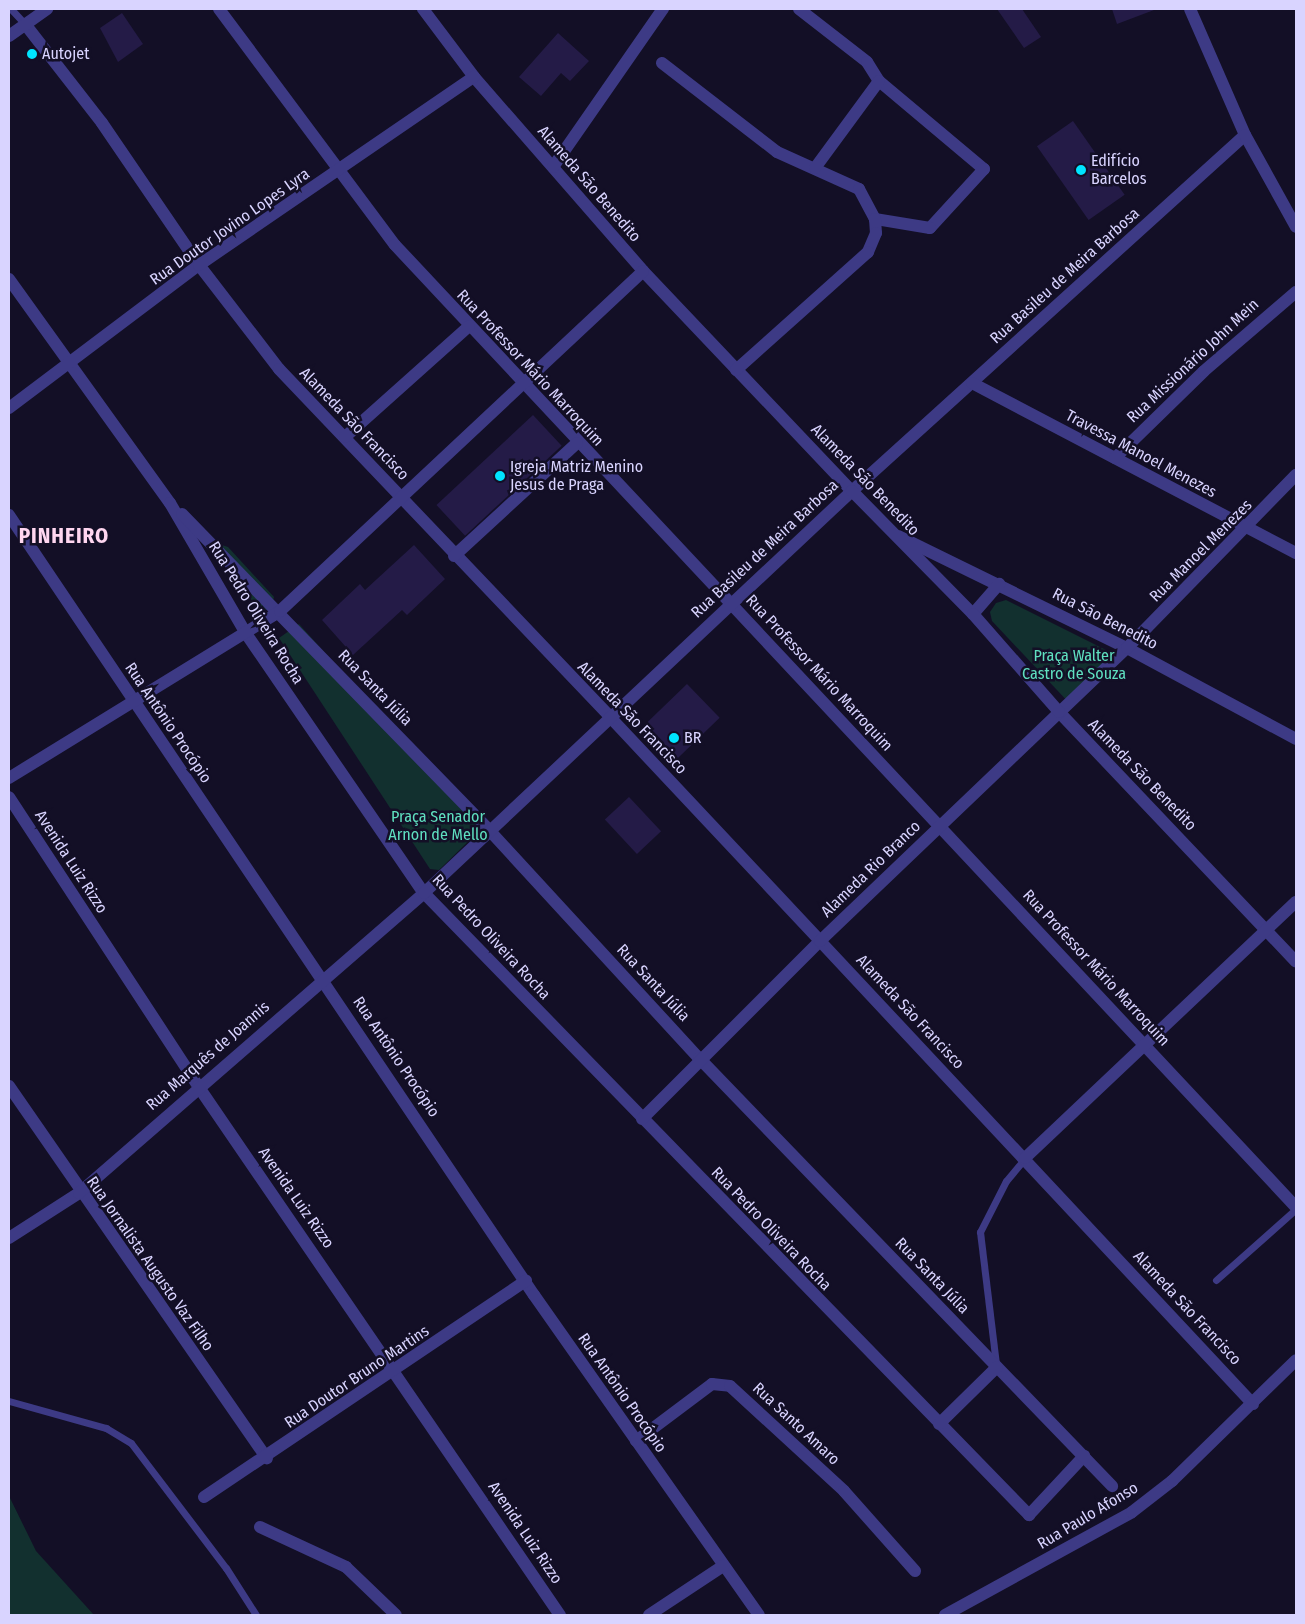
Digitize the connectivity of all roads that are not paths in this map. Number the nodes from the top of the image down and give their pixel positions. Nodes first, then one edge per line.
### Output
1 (11, 9) edge
2 (47, 9) edge
3 (219, 9) edge
4 (423, 9) edge
5 (664, 9) edge
6 (799, 9) edge
7 (1190, 9) edge
8 (25, 24) junction
9 (9, 36) edge
10 (662, 62) dead end
11 (474, 77) junction
12 (879, 80) junction
13 (1246, 135) junction
14 (553, 167) junction
15 (815, 168) junction
16 (338, 172) junction
17 (875, 219) junction
18 (1296, 227) edge
19 (199, 266) junction
20 (642, 271) junction
21 (9, 279) edge
22 (1296, 292) edge
23 (468, 326) junction
24 (68, 364) junction
25 (736, 370) junction
26 (522, 383) junction
27 (972, 383) junction
28 (9, 408) edge
29 (345, 437) junction
30 (577, 443) junction
31 (1115, 458) junction
32 (1296, 475) edge
33 (852, 490) junction
34 (403, 499) junction
35 (170, 503) junction
36 (9, 515) edge
37 (1246, 528) junction
38 (896, 536) junction
39 (1296, 553) edge
40 (454, 556) junction
41 (999, 584) junction
42 (731, 603) junction
43 (280, 611) junction
44 (973, 614) junction
45 (245, 632) junction
46 (1127, 648) junction
47 (131, 699) junction
48 (1059, 712) junction
49 (610, 717) junction
50 (1296, 739) edge
51 (9, 778) edge
52 (9, 797) edge
53 (940, 826) junction
54 (490, 831) junction
55 (424, 893) junction
56 (1296, 902) edge
57 (1268, 932) junction
58 (820, 941) junction
59 (1296, 962) edge
60 (323, 977) junction
61 (1147, 1044) junction
62 (700, 1058) junction
63 (9, 1086) edge
64 (198, 1086) junction
65 (642, 1119) junction
66 (1025, 1158) junction
67 (79, 1193) junction
68 (1296, 1208) edge
69 (9, 1238) edge
70 (1216, 1280) dead end
71 (526, 1281) junction
72 (1296, 1360) edge
73 (997, 1367) junction
74 (395, 1370) junction
75 (9, 1401) edge
76 (1252, 1404) junction
77 (939, 1424) junction
78 (636, 1441) junction
79 (1084, 1456) junction
80 (267, 1458) junction
81 (1112, 1486) dead end
82 (204, 1497) dead end
83 (260, 1527) dead end
84 (723, 1566) junction
85 (915, 1571) dead end
86 (256, 1615) edge
87 (396, 1615) edge
88 (560, 1615) edge
89 (649, 1615) edge
90 (759, 1615) edge
91 (945, 1615) edge

1 - 8 lane
2 - 8 street
3 - 16 street, Rua Professor Mário Marroquim
4 - 11 street, Alameda São Benedito
5 - 14 street
6 - 12 street
7 - 13 street
8 - 9 street
8 - 19 street, Alameda São Francisco
10 - 15 street
11 - 14 street, Alameda São Benedito
11 - 16 street, Rua Doutor Jovino Lopes Lyra
12 - 15 street
12 - 17 street
13 - 18 street
13 - 27 street, Rua Basileu de Meira Barbosa
14 - 20 street, Alameda São Benedito
15 - 17 street
16 - 19 street, Rua Doutor Jovino Lopes Lyra
16 - 23 street, Rua Professor Mário Marroquim
17 - 25 street
19 - 24 street, Rua Doutor Jovino Lopes Lyra
19 - 29 street, Alameda São Francisco
20 - 25 street, Alameda São Benedito
20 - 26 street
21 - 24 street, Rua Pedro Oliveira Rocha
22 - 31 street, Rua Missionário John Mein
23 - 26 street, Rua Professor Mário Marroquim
23 - 29 street
24 - 28 street, Rua Doutor Jovino Lopes Lyra
24 - 35 street, Rua Pedro Oliveira Rocha
25 - 33 street, Alameda São Benedito
26 - 30 street, Rua Professor Mário Marroquim
26 - 34 street
27 - 31 street, Travessa Manoel Menezes
27 - 33 street, Rua Basileu de Meira Barbosa
29 - 34 street, Alameda São Francisco
30 - 40 street
30 - 42 street, Rua Professor Mário Marroquim
31 - 37 street, Travessa Manoel Menezes
32 - 37 street, Rua Manoel Menezes
33 - 38 street, Alameda São Benedito
33 - 42 street, Rua Basileu de Meira Barbosa
34 - 40 street, Alameda São Francisco
34 - 43 street
35 - 43 street, Rua Santa Júlia
35 - 45 street, Rua Pedro Oliveira Rocha
36 - 47 street, Rua Antônio Procópio
37 - 39 street, Travessa Manoel Menezes
37 - 46 street, Rua Manoel Menezes
38 - 41 street, Rua São Benedito
38 - 44 street, Alameda São Benedito
40 - 49 street, Alameda São Francisco
41 - 44 street
41 - 46 street, Rua São Benedito
42 - 49 street, Rua Basileu de Meira Barbosa
42 - 53 street, Rua Professor Mário Marroquim
43 - 45 street
43 - 54 street, Rua Santa Júlia
44 - 48 street, Alameda São Benedito
45 - 47 street
45 - 55 street, Rua Pedro Oliveira Rocha
46 - 48 street, Alameda Rio Branco
46 - 50 street, Rua São Benedito
47 - 51 street
47 - 60 street, Rua Antônio Procópio
48 - 53 street, Alameda Rio Branco
48 - 57 street, Alameda São Benedito
49 - 54 street, Rua Basileu de Meira Barbosa
49 - 58 street, Alameda São Francisco
52 - 64 street, Avenida Luiz Rizzo
53 - 58 street, Alameda Rio Branco
53 - 61 street, Rua Professor Mário Marroquim
54 - 55 street, Rua Basileu de Meira Barbosa
54 - 62 street, Rua Santa Júlia
55 - 60 street, Rua Marquês de Joannis
55 - 65 street, Rua Pedro Oliveira Rocha
56 - 57 street
57 - 59 street, Alameda São Benedito
57 - 61 street
58 - 62 street, Alameda Rio Branco
58 - 66 street, Alameda São Francisco
60 - 64 street, Rua Marquês de Joannis
60 - 71 street, Rua Antônio Procópio
61 - 66 street
61 - 68 street, Rua Professor Mário Marroquim
62 - 65 street, Alameda Rio Branco
62 - 73 street, Rua Santa Júlia
63 - 67 street, Rua Jornalista Augusto Vaz Filho
64 - 67 street, Rua Marquês de Joannis
64 - 74 street, Avenida Luiz Rizzo
65 - 77 street, Rua Pedro Oliveira Rocha
66 - 73 lane
66 - 76 street, Alameda São Francisco
67 - 69 street, Rua Marquês de Joannis
67 - 80 street, Rua Jornalista Augusto Vaz Filho
68 - 70 lane
71 - 74 street, Rua Doutor Bruno Martins
71 - 78 street, Rua Antônio Procópio
72 - 76 street, Rua Paulo Afonso
73 - 77 street
73 - 79 street, Rua Santa Júlia
74 - 80 street, Rua Doutor Bruno Martins
74 - 88 street, Avenida Luiz Rizzo
75 - 86 lane
76 - 91 street, Rua Paulo Afonso
77 - 79 street, Rua Pedro Oliveira Rocha
78 - 84 street, Rua Antônio Procópio
78 - 85 street, Rua Santo Amaro
79 - 81 street, Rua Santa Júlia
80 - 82 street, Rua Doutor Bruno Martins
83 - 87 street
84 - 89 street
84 - 90 street, Rua Antônio Procópio

